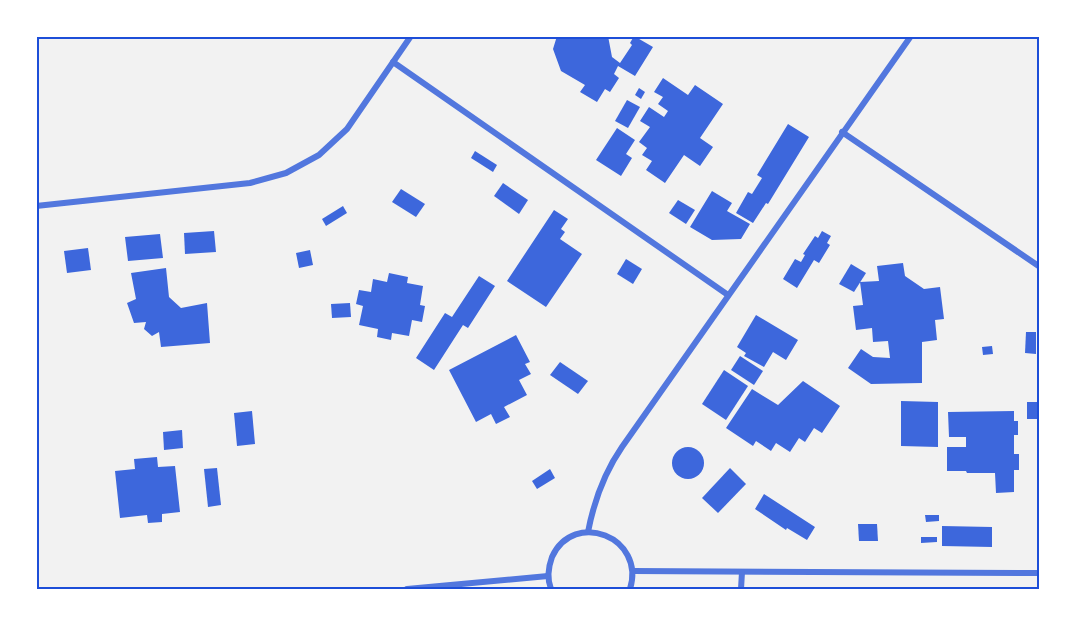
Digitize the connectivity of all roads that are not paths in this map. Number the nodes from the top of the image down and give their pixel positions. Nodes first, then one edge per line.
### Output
1 (411, 36) edge
2 (911, 36) edge
3 (393, 62) junction
4 (843, 132) junction
5 (36, 206) edge
6 (1040, 267) edge
7 (728, 295) junction
8 (588, 532) junction
9 (633, 571) junction
10 (742, 572) junction
11 (1040, 573) edge
12 (548, 576) junction
13 (407, 589) edge
14 (551, 589) edge
15 (630, 589) edge
16 (741, 589) edge

1 - 3 street
2 - 4 street
3 - 5 street
3 - 7 street
4 - 6 street
4 - 7 street
7 - 8 street
8 - 9 street
8 - 12 street
9 - 10 street
9 - 15 street
10 - 11 street
10 - 16 street
12 - 13 street
12 - 14 street

